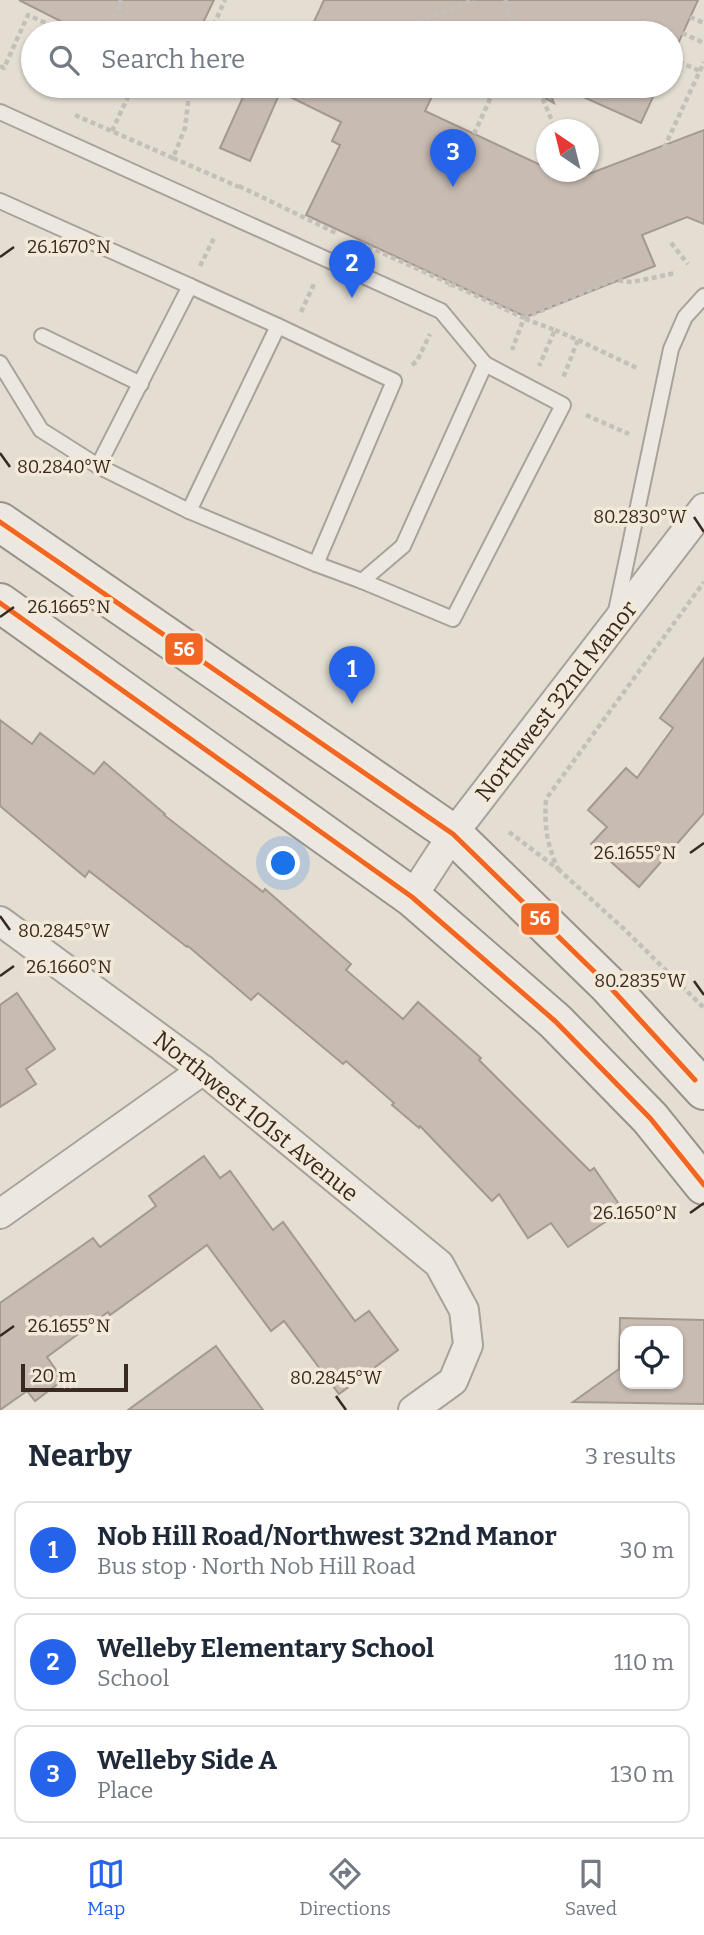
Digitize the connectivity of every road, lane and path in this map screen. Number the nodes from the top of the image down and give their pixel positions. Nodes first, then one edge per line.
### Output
1 (121, 0) edge
2 (225, 0) edge
3 (474, 0) edge
4 (505, 0) edge
5 (118, 7) junction
6 (131, 14) dead end
7 (690, 17) dead end
8 (26, 21) edge
9 (42, 21) edge
10 (111, 21) edge
11 (215, 21) edge
12 (420, 21) edge
13 (513, 21) edge
14 (704, 23) edge
15 (21, 32) edge
16 (683, 33) edge
17 (704, 43) edge
18 (704, 62) edge
19 (683, 63) edge
20 (0, 66) edge
21 (700, 71) junction
22 (127, 98) edge
23 (187, 98) edge
24 (490, 98) edge
25 (541, 98) edge
26 (0, 112) edge
27 (74, 114) dead end
28 (551, 119) edge
29 (112, 131) junction
30 (474, 134) dead end
31 (664, 148) dead end
32 (0, 201) edge
33 (671, 243) dead end
34 (688, 264) dead end
35 (608, 270) dead end
36 (676, 273) dead end
37 (613, 280) junction
38 (451, 284) dead end
39 (190, 286) junction
40 (704, 296) edge
41 (524, 318) junction
42 (278, 326) junction
43 (555, 330) junction
44 (42, 336) dead end
45 (578, 340) junction
46 (0, 363) edge
47 (485, 363) junction
48 (639, 369) dead end
49 (516, 379) junction
50 (141, 384) junction
51 (529, 387) junction
52 (559, 402) junction
53 (630, 435) dead end
54 (98, 466) junction
55 (704, 508) edge
56 (189, 511) junction
57 (0, 522) edge
58 (316, 564) junction
59 (362, 581) junction
60 (704, 582) edge
61 (0, 603) edge
62 (613, 626) junction
63 (464, 821) junction
64 (558, 869) junction
65 (412, 897) junction
66 (0, 921) edge
67 (704, 1008) edge
68 (203, 1070) junction
69 (704, 1090) edge
70 (704, 1185) edge
71 (0, 1214) edge
72 (413, 1410) edge

1 - 5 path
2 - 11 path
3 - 12 path
4 - 13 path
5 - 6 path
5 - 10 path
7 - 14 path
8 - 9 path
15 - 20 path
16 - 17 path
18 - 21 path
19 - 21 path
21 - 31 path
22 - 29 path
23 - 29 path
24 - 30 path
25 - 28 path
26 - 47 lane
27 - 29 path
32 - 39 lane
33 - 34 path
35 - 37 path
36 - 37 path
37 - 41 path
38 - 41 path
39 - 42 lane
39 - 50 lane
40 - 62 lane
41 - 43 path
41 - 49 path
42 - 56 lane
42 - 58 lane
43 - 45 path
43 - 51 path
44 - 50 lane
45 - 48 path
45 - 52 path
46 - 54 lane
47 - 49 lane
47 - 59 lane
49 - 51 lane
50 - 54 lane
51 - 52 lane
52 - 53 path
52 - 59 lane
54 - 56 lane
55 - 62 street, Northwest 32nd Manor
56 - 58 lane
57 - 63 main road
58 - 59 lane
60 - 64 path
61 - 65 main road
62 - 63 street, Northwest 32nd Manor
63 - 64 path
63 - 65 street, Northwest 32nd Manor
63 - 69 main road
64 - 67 path
65 - 70 main road
66 - 68 street, Northwest 101st Avenue
68 - 71 street
68 - 72 street, Northwest 101st Avenue

